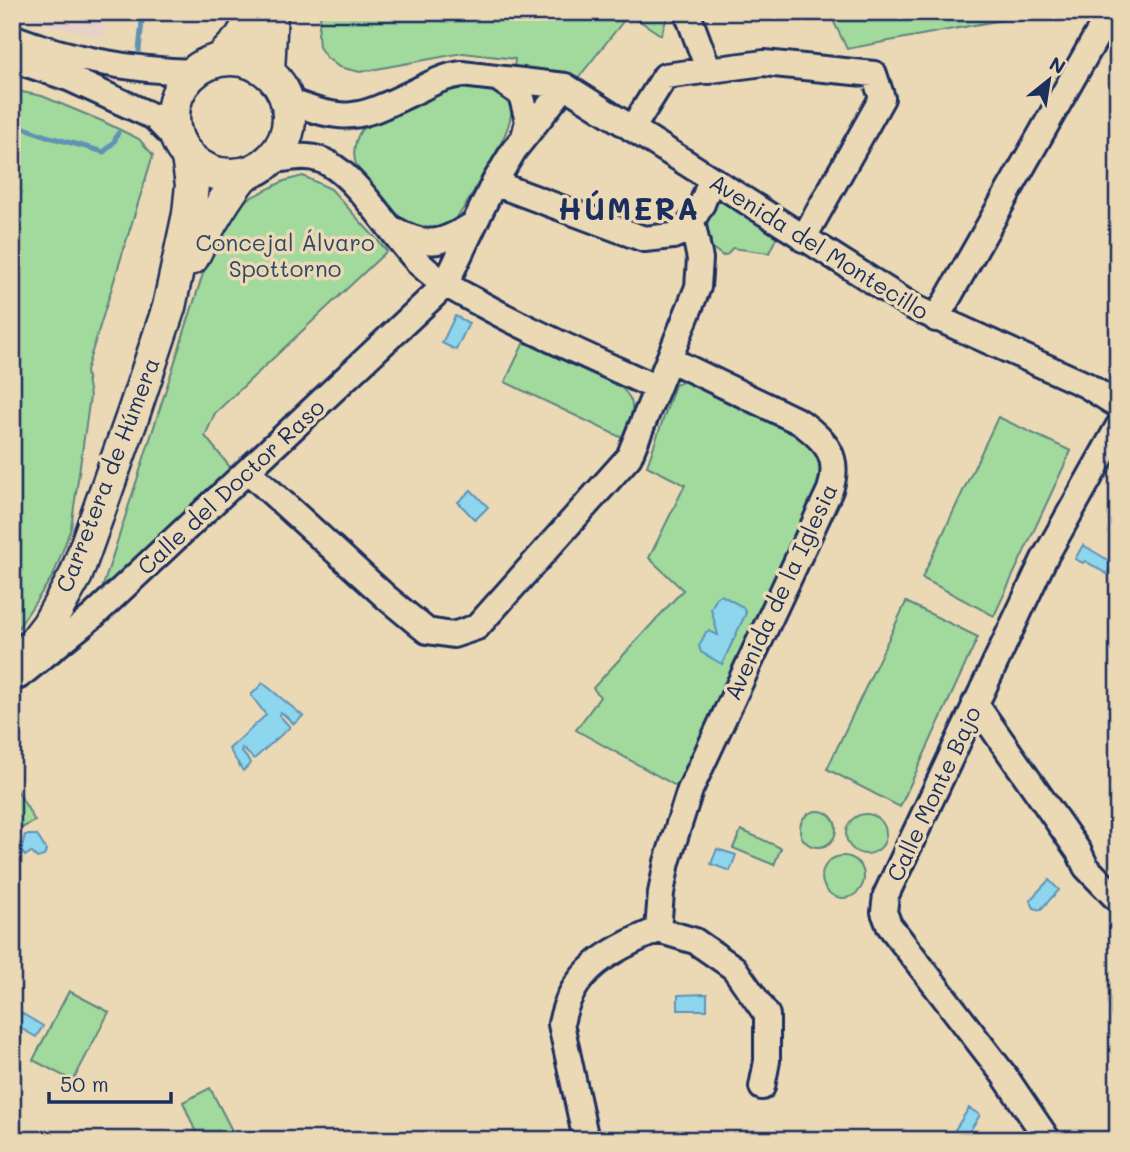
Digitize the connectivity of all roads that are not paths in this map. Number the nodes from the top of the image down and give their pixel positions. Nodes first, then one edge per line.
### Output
1 (256, 12) edge
2 (271, 12) edge
3 (687, 12) edge
4 (1111, 26) edge
5 (12, 37) edge
6 (12, 59) edge
7 (207, 66) junction
8 (76, 68) junction
9 (709, 71) junction
10 (268, 72) junction
11 (493, 76) junction
12 (565, 86) junction
13 (287, 100) junction
14 (632, 129) junction
15 (524, 137) junction
16 (184, 150) junction
17 (256, 168) junction
18 (710, 180) junction
19 (494, 183) junction
20 (474, 224) junction
21 (388, 227) junction
22 (683, 229) junction
23 (803, 239) junction
24 (445, 285) junction
25 (169, 307) junction
26 (936, 319) junction
27 (669, 359) junction
28 (657, 388) junction
29 (1116, 398) edge
30 (1118, 427) edge
31 (248, 471) junction
32 (12, 672) edge
33 (12, 682) edge
34 (975, 703) junction
35 (1118, 900) edge
36 (658, 930) junction
37 (762, 1087) dead end
38 (586, 1140) edge
39 (1048, 1140) edge

1 - 7 main road
2 - 10 main road
3 - 9 street
4 - 26 street
5 - 8 street
6 - 8 street
7 - 8 street
7 - 10 main road
7 - 16 main road
8 - 16 street
9 - 14 street
9 - 23 street
10 - 13 main road
11 - 12 street
11 - 13 street
11 - 15 street
12 - 14 street, Avenida del Montecillo
12 - 15 street
13 - 17 main road
14 - 18 street, Avenida del Montecillo
15 - 19 street
16 - 17 main road
16 - 25 main road, Carretera de Húmera
17 - 21 street
17 - 25 main road, Carretera de Húmera
18 - 22 street
18 - 23 street, Avenida del Montecillo
19 - 20 street
19 - 22 street
20 - 21 street
20 - 24 street
21 - 24 street
22 - 27 street
23 - 26 street, Avenida del Montecillo
24 - 28 street
24 - 31 street, Calle del Doctor Raso
25 - 32 main road, Carretera de Húmera
26 - 29 street, Avenida del Montecillo
27 - 28 street
27 - 36 street, Avenida de la Iglesia
28 - 31 street
30 - 34 street, Calle Monte Bajo
31 - 33 street, Calle del Doctor Raso
34 - 35 street
34 - 39 street, Calle Monte Bajo
36 - 37 street
36 - 38 street

